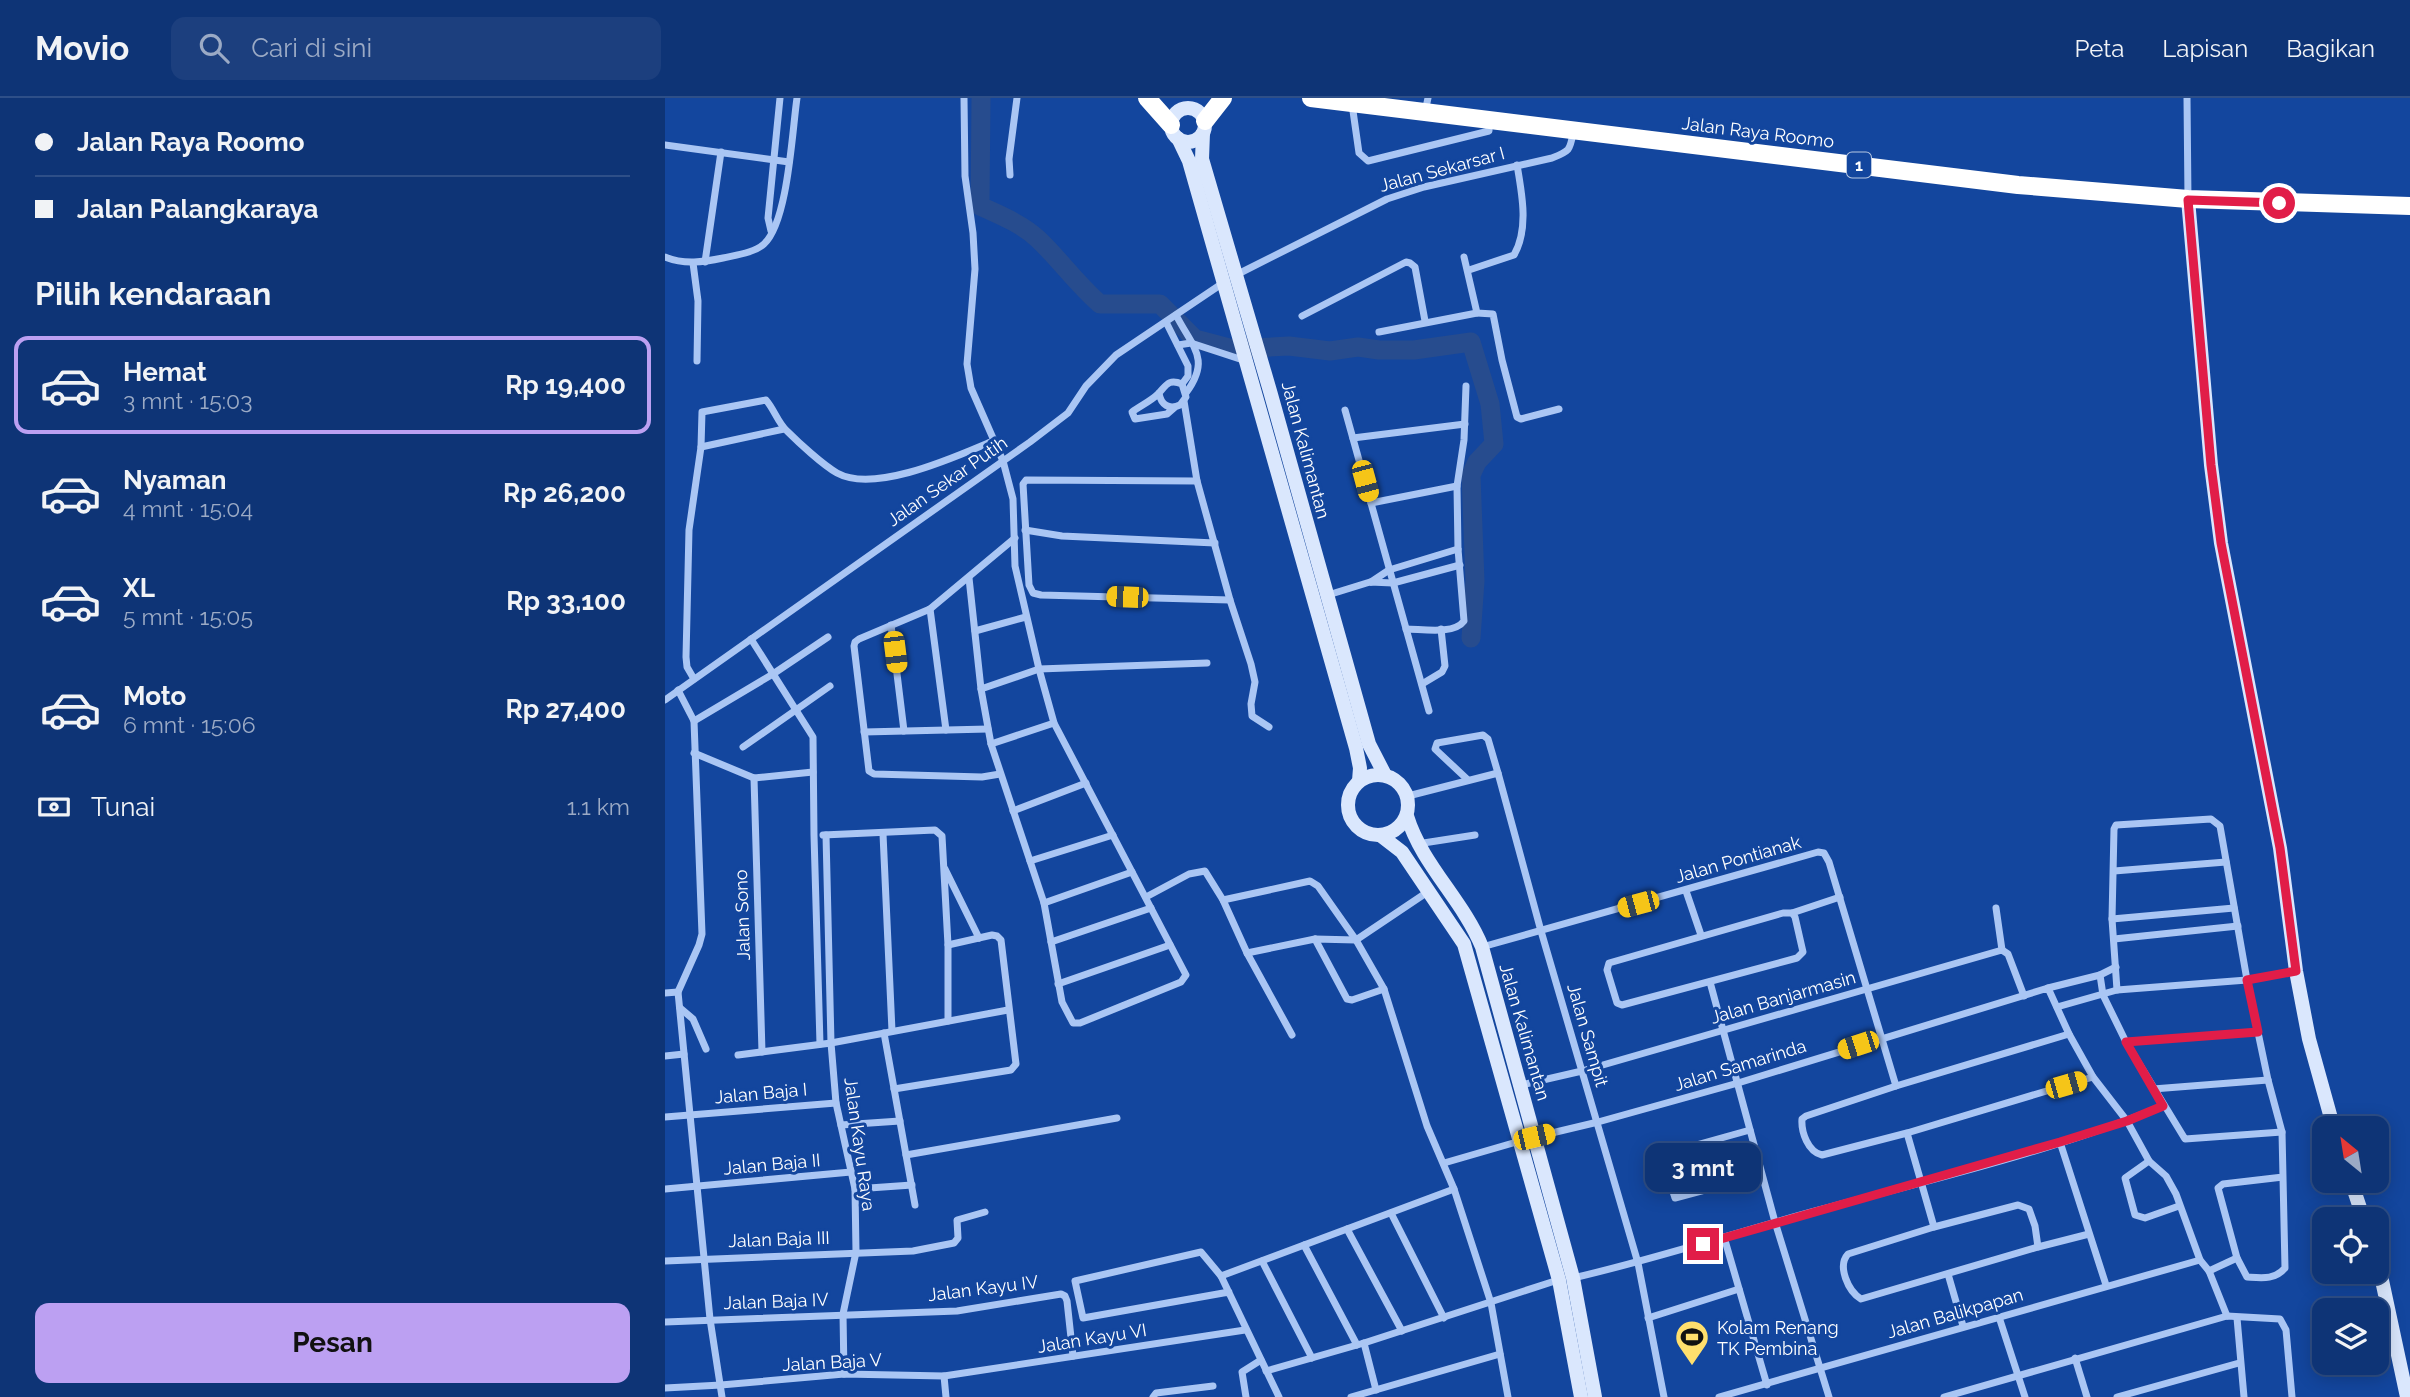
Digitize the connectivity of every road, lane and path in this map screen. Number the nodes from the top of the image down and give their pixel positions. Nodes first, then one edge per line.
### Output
1 (964, 98) edge
2 (1017, 98) edge
3 (1147, 98) edge
4 (1175, 98) edge
5 (1223, 98) edge
6 (1311, 98) edge
7 (2187, 98) edge
8 (780, 99) edge
9 (796, 100) edge
10 (1349, 101) edge
11 (1426, 105) edge
12 (1200, 116) edge
13 (1489, 121) junction
14 (1174, 126) junction
15 (1574, 132) junction
16 (776, 136) junction
17 (792, 138) junction
18 (665, 145) edge
19 (720, 152) junction
20 (773, 159) junction
21 (789, 162) junction
22 (1517, 165) junction
23 (1010, 175) dead end
24 (2188, 200) junction
25 (2410, 206) edge
26 (771, 231) junction
27 (665, 257) edge
28 (1464, 257) dead end
29 (705, 262) junction
30 (693, 263) junction
31 (1469, 270) junction
32 (1230, 279) junction
33 (1477, 313) junction
34 (1176, 316) junction
35 (1302, 316) dead end
36 (1425, 321) junction
37 (1166, 322) junction
38 (1379, 332) dead end
39 (1191, 343) junction
40 (1178, 345) junction
41 (1251, 360) junction
42 (697, 361) dead end
43 (1182, 384) junction
44 (1466, 386) dead end
45 (1159, 393) junction
46 (1186, 393) junction
47 (1184, 401) junction
48 (1175, 408) junction
49 (1559, 409) dead end
50 (1345, 410) dead end
51 (1465, 424) junction
52 (784, 429) junction
53 (1353, 438) junction
54 (993, 441) junction
55 (701, 447) junction
56 (1003, 461) junction
57 (1197, 481) junction
58 (1457, 486) junction
59 (1371, 503) junction
60 (1025, 530) junction
61 (1014, 538) junction
62 (1215, 543) junction
63 (1458, 549) junction
64 (1460, 565) junction
65 (1389, 570) junction
66 (969, 578) junction
67 (1370, 582) junction
68 (1393, 583) junction
69 (1320, 597) junction
70 (1230, 600) junction
71 (930, 609) junction
72 (1026, 617) junction
73 (891, 625) junction
74 (1406, 629) junction
75 (1441, 629) junction
76 (975, 631) junction
77 (828, 637) dead end
78 (751, 639) junction
79 (1207, 663) dead end
80 (1039, 669) junction
81 (773, 674) junction
82 (694, 679) junction
83 (1422, 684) junction
84 (830, 686) dead end
85 (981, 689) junction
86 (678, 691) junction
87 (665, 700) edge
88 (796, 709) junction
89 (1429, 711) dead end
90 (694, 721) junction
91 (1054, 723) junction
92 (1269, 727) dead end
93 (988, 729) junction
94 (946, 730) junction
95 (904, 731) junction
96 (864, 732) junction
97 (991, 744) junction
98 (743, 747) dead end
99 (694, 752) junction
100 (813, 772) junction
101 (1498, 773) junction
102 (1000, 774) junction
103 (1385, 775) junction
104 (754, 778) junction
105 (1468, 780) junction
106 (1359, 781) junction
107 (1086, 783) junction
108 (1408, 796) junction
109 (1013, 811) junction
110 (1406, 817) junction
111 (883, 834) junction
112 (814, 835) junction
113 (826, 835) junction
114 (1113, 835) junction
115 (1380, 835) junction
116 (1475, 835) dead end
117 (1417, 844) junction
118 (1030, 861) junction
119 (2226, 862) junction
120 (944, 865) junction
121 (2114, 871) junction
122 (1132, 873) junction
123 (1429, 891) junction
124 (1686, 891) junction
125 (1146, 897) junction
126 (1840, 897) junction
127 (1223, 900) junction
128 (1044, 903) junction
129 (1151, 908) junction
130 (1996, 908) dead end
131 (2234, 908) junction
132 (1792, 913) junction
133 (2112, 919) junction
134 (2238, 926) junction
135 (1541, 931) junction
136 (1701, 935) junction
137 (979, 938) junction
138 (1315, 939) junction
139 (2114, 939) junction
140 (1356, 940) junction
141 (1051, 942) junction
142 (948, 945) junction
143 (1170, 945) junction
144 (1482, 947) junction
145 (2002, 950) junction
146 (1247, 953) junction
147 (2116, 967) junction
148 (2296, 971) junction
149 (2100, 975) junction
150 (2247, 980) junction
151 (1710, 982) junction
152 (1058, 985) junction
153 (2048, 988) junction
154 (1384, 989) junction
155 (1867, 989) junction
156 (2117, 990) junction
157 (678, 992) junction
158 (665, 993) edge
159 (2103, 995) junction
160 (2024, 996) junction
161 (2057, 1007) junction
162 (680, 1008) junction
163 (1008, 1010) junction
164 (1491, 1010) junction
165 (948, 1021) junction
166 (1723, 1031) junction
167 (888, 1032) junction
168 (2258, 1032) junction
169 (2069, 1034) junction
170 (1292, 1035) dead end
171 (1882, 1037) junction
172 (831, 1042) junction
173 (2126, 1042) junction
174 (820, 1044) junction
175 (706, 1049) dead end
176 (762, 1052) junction
177 (684, 1054) junction
178 (738, 1055) dead end
179 (665, 1056) edge
180 (1582, 1071) junction
181 (2093, 1077) junction
182 (2268, 1080) junction
183 (1738, 1083) junction
184 (1520, 1085) junction
185 (1896, 1086) junction
186 (894, 1089) junction
187 (2153, 1089) junction
188 (836, 1102) junction
189 (2163, 1106) junction
190 (690, 1116) junction
191 (2330, 1116) edge
192 (665, 1117) edge
193 (1117, 1118) dead end
194 (900, 1121) junction
195 (2127, 1121) junction
196 (1598, 1122) junction
197 (841, 1125) junction
198 (1750, 1130) junction
199 (2282, 1132) junction
200 (1907, 1133) junction
201 (1527, 1139) junction
202 (2060, 1142) junction
203 (906, 1155) junction
204 (2149, 1161) junction
205 (1444, 1163) junction
206 (851, 1172) junction
207 (1761, 1175) junction
208 (2283, 1177) junction
209 (1922, 1182) junction
210 (912, 1185) junction
211 (697, 1186) junction
212 (665, 1189) edge
213 (855, 1189) junction
214 (1454, 1189) junction
215 (915, 1205) dead end
216 (2179, 1206) junction
217 (985, 1212) dead end
218 (1391, 1213) junction
219 (1775, 1222) junction
220 (1934, 1227) junction
221 (1347, 1229) junction
222 (2089, 1234) junction
223 (1724, 1237) junction
224 (1304, 1245) junction
225 (2038, 1247) junction
226 (856, 1252) junction
227 (704, 1258) junction
228 (2237, 1258) junction
229 (2200, 1260) junction
230 (665, 1261) edge
231 (1262, 1261) junction
232 (1638, 1263) junction
233 (2209, 1271) junction
234 (1948, 1274) junction
235 (1221, 1276) junction
236 (1566, 1279) junction
237 (2383, 1284) edge
238 (2106, 1285) junction
239 (1739, 1289) junction
240 (1229, 1292) junction
241 (1491, 1303) junction
242 (843, 1314) junction
243 (2227, 1316) junction
244 (1999, 1317) junction
245 (1444, 1318) junction
246 (1648, 1318) junction
247 (2237, 1318) junction
248 (710, 1319) junction
249 (665, 1322) edge
250 (1963, 1326) junction
251 (1245, 1330) junction
252 (1402, 1331) junction
253 (1360, 1344) junction
254 (1500, 1354) junction
255 (1073, 1356) junction
256 (1312, 1358) junction
257 (2075, 1358) junction
258 (1261, 1360) junction
259 (2239, 1363) junction
260 (1820, 1368) junction
261 (1266, 1371) junction
262 (844, 1374) junction
263 (2018, 1374) junction
264 (944, 1376) junction
265 (721, 1385) junction
266 (1767, 1385) junction
267 (1213, 1386) dead end
268 (665, 1388) edge
269 (1376, 1390) junction
270 (1966, 1394) edge
271 (1154, 1396) edge
272 (722, 1397) edge
273 (946, 1397) edge
274 (1246, 1397) edge
275 (1279, 1397) edge
276 (1350, 1397) edge
277 (1508, 1397) edge
278 (1581, 1397) edge
279 (1595, 1397) edge
280 (1664, 1397) edge
281 (1719, 1397) edge
282 (1829, 1397) edge
283 (1944, 1397) edge
284 (2025, 1397) edge
285 (2087, 1397) edge
286 (2117, 1397) edge
287 (2244, 1397) edge
288 (2292, 1397) edge
289 (2407, 1397) edge

1 - 54 street
2 - 23 street
3 - 14 highway
4 - 14 main road, Jalan Kalimantan
5 - 12 highway
6 - 10 highway, Jalan Raya Roomo / 1
7 - 24 street
8 - 9 street
8 - 16 street
9 - 17 street
10 - 11 highway, Jalan Raya Roomo / 1
10 - 13 street
11 - 13 highway, Jalan Raya Roomo / 1
12 - 14 main road
12 - 14 main road
12 - 32 main road, Jalan Kalimantan
13 - 15 highway, Jalan Raya Roomo / 1
14 - 32 main road, Jalan Kalimantan
15 - 22 street, Jalan Sekarsar I
15 - 24 highway, Jalan Raya Roomo / 1
16 - 17 street
16 - 20 street
17 - 21 street
18 - 19 street
19 - 20 street
19 - 29 street
20 - 21 street
20 - 26 street
21 - 26 street
22 - 31 street
22 - 32 street, Jalan Sekarsar I
24 - 25 highway, Jalan Raya Roomo / 1
24 - 148 main road
26 - 29 street
27 - 30 street
28 - 31 street
29 - 30 street
30 - 42 street
31 - 33 street
32 - 34 street, Jalan Sekar Putih
32 - 41 main road, Jalan Kalimantan
33 - 36 street
33 - 49 street
34 - 37 street, Jalan Sekar Putih
34 - 39 street
35 - 36 street
36 - 38 street
37 - 40 street
37 - 56 street, Jalan Sekar Putih
39 - 40 street
39 - 41 street
39 - 46 street
40 - 43 street
41 - 69 main road, Jalan Kalimantan
43 - 45 street
43 - 46 street
44 - 51 street
45 - 48 street
45 - 48 street
46 - 47 street
47 - 48 street
47 - 57 street
50 - 53 street
51 - 53 street
51 - 58 street
52 - 54 street
52 - 55 street
52 - 55 street
53 - 59 street
54 - 56 street
55 - 82 street
56 - 61 street
56 - 78 street, Jalan Sekar Putih
57 - 60 street
57 - 62 street
58 - 59 street
58 - 63 street
59 - 65 street
60 - 62 street
60 - 70 street
61 - 66 street
61 - 72 street
62 - 70 street
63 - 64 street
63 - 65 street
64 - 68 street
64 - 75 street
65 - 67 street
65 - 68 street
66 - 71 street
66 - 76 street
67 - 68 street
67 - 69 street
68 - 74 street
69 - 103 main road, Jalan Kalimantan
69 - 106 main road, Jalan Kalimantan
70 - 92 street
71 - 73 street
71 - 94 street
72 - 76 street
72 - 80 street
73 - 95 street
73 - 96 street
74 - 75 street
74 - 83 street
75 - 83 street
76 - 85 street
77 - 81 street
78 - 81 street
78 - 82 street, Jalan Sekar Putih
79 - 80 street
80 - 85 street
80 - 91 street
81 - 88 street
81 - 90 street
82 - 86 street, Jalan Sekar Putih
83 - 89 street
84 - 88 street
85 - 93 street
86 - 87 street, Jalan Sekar Putih
86 - 90 street
88 - 98 street
88 - 100 street
90 - 99 street
91 - 97 street
91 - 107 street
93 - 94 street
93 - 97 street
94 - 95 street
95 - 96 street
96 - 102 street
97 - 102 street
99 - 104 street
99 - 157 street
100 - 104 street
100 - 112 street
101 - 105 street
101 - 105 street, Jalan Sampit
101 - 135 street, Jalan Sampit
102 - 109 street
103 - 106 main road
103 - 108 main road
104 - 176 street, Jalan Sono
105 - 108 street
106 - 115 main road
107 - 109 street
107 - 114 street
108 - 110 main road
109 - 118 street
110 - 115 main road
110 - 117 main road, Jalan Kalimantan
111 - 113 street
111 - 120 street
111 - 167 street
112 - 113 street
112 - 174 street
113 - 172 street, Jalan Kayu Raya
114 - 118 street
114 - 122 street
115 - 123 main road, Jalan Kalimantan
116 - 117 street
117 - 144 main road, Jalan Kalimantan
118 - 128 street
119 - 121 street
119 - 121 street
119 - 131 street
120 - 137 street
120 - 142 street
121 - 133 street
122 - 125 street
122 - 128 street
123 - 140 street
123 - 164 main road, Jalan Kalimantan
124 - 126 street, Jalan Pontianak
124 - 135 street, Jalan Pontianak
124 - 136 street
125 - 127 street
125 - 129 street
126 - 132 street
126 - 155 street, Jalan Pontianak
127 - 140 street
127 - 146 street
128 - 141 street
129 - 141 street
129 - 143 street
130 - 145 street
131 - 133 street
131 - 134 street
132 - 136 street
132 - 151 street
133 - 139 street
134 - 139 street
134 - 150 street
135 - 144 street, Jalan Pontianak
135 - 180 street, Jalan Sampit
136 - 151 street
137 - 142 street
137 - 163 street
138 - 140 street
138 - 146 street
138 - 154 street
139 - 147 street
140 - 154 street
141 - 152 street
142 - 165 street
143 - 152 street
143 - 152 street
144 - 164 main road, Jalan Kalimantan
145 - 155 street, Jalan Banjarmasin
145 - 160 street
146 - 170 street
147 - 149 street, Jalan Samarinda
147 - 156 street
148 - 150 street
148 - 191 main road
149 - 153 street, Jalan Samarinda
149 - 159 street
150 - 156 street
150 - 168 street
151 - 166 street
153 - 160 street, Jalan Samarinda
153 - 161 street
154 - 205 street
155 - 166 street, Jalan Banjarmasin
155 - 171 street, Jalan Pontianak
156 - 159 street
157 - 158 street
157 - 162 street
159 - 161 street
159 - 173 street
160 - 171 street, Jalan Samarinda
161 - 169 street
162 - 175 street
162 - 177 street
163 - 165 street
163 - 186 street
164 - 184 main road, Jalan Kalimantan
164 - 201 main road, Jalan Kalimantan
165 - 167 street
166 - 180 street, Jalan Banjarmasin
166 - 183 street
167 - 172 street
167 - 186 street
168 - 173 street
168 - 182 street
169 - 181 street
169 - 185 street
171 - 183 street, Jalan Samarinda
171 - 185 street, Jalan Pontianak
172 - 174 street
172 - 188 street, Jalan Kayu Raya
173 - 187 street
174 - 176 street
176 - 178 street
177 - 179 street
177 - 190 street
180 - 184 street, Jalan Banjarmasin
180 - 196 street, Jalan Sampit
181 - 195 street
181 - 200 street
182 - 187 street
182 - 199 street
183 - 196 street, Jalan Samarinda
183 - 198 street
184 - 201 main road, Jalan Kalimantan
185 - 200 street
186 - 194 street
187 - 189 street
188 - 190 street, Jalan Baja I
188 - 197 street, Jalan Kayu Raya
189 - 195 street
189 - 199 street
190 - 192 street, Jalan Baja I
190 - 211 street
193 - 203 street
194 - 197 street
194 - 203 street
195 - 202 street
195 - 204 street
196 - 201 street, Jalan Samarinda
196 - 232 street, Jalan Sampit
197 - 206 street, Jalan Kayu Raya
198 - 207 street
198 - 207 street
199 - 208 street
200 - 209 street
201 - 205 street, Jalan Samarinda
201 - 236 main road, Jalan Kalimantan
202 - 209 street
202 - 222 street
203 - 210 street
204 - 216 street
204 - 216 street
205 - 214 street
206 - 211 street, Jalan Baja II
206 - 213 street, Jalan Kayu Raya
207 - 219 street
208 - 228 street
208 - 228 street
209 - 219 street
209 - 220 street
210 - 213 street
210 - 215 street
211 - 212 street, Jalan Baja II
211 - 227 street
213 - 226 street, Jalan Kayu Raya
214 - 218 street
214 - 241 street
216 - 229 street
217 - 226 street, Jalan Baja III
218 - 221 street
218 - 245 street
219 - 223 street
219 - 260 street
220 - 225 street
220 - 234 street
221 - 224 street
221 - 252 street
222 - 225 street
222 - 238 street
223 - 232 street
223 - 239 street
224 - 231 street
224 - 253 street
225 - 234 street
226 - 227 street, Jalan Baja III
226 - 242 street, Jalan Kayu Raya
227 - 230 street, Jalan Baja III
227 - 248 street
228 - 233 street
229 - 233 street
229 - 238 street, Jalan Balikpapan
231 - 235 street
231 - 256 street
232 - 236 street
232 - 246 street, Jalan Sampit
233 - 243 street
234 - 250 street
235 - 240 street
235 - 240 street
236 - 241 street
236 - 278 main road, Jalan Kalimantan
236 - 279 main road, Jalan Kalimantan
237 - 289 main road
238 - 244 street, Jalan Balikpapan
239 - 246 street
239 - 266 street
240 - 251 street
241 - 245 street
241 - 254 street
242 - 248 street, Jalan Baja IV
242 - 255 street, Jalan Kayu IV
242 - 262 street, Jalan Kayu Raya
243 - 247 street
243 - 257 street
244 - 250 street, Jalan Balikpapan
244 - 263 street
245 - 252 street
246 - 280 street, Jalan Sampit
247 - 259 street
247 - 288 street
248 - 249 street, Jalan Baja IV
248 - 265 street
250 - 260 street, Jalan Balikpapan
251 - 255 street, Jalan Kayu VI
251 - 258 street
252 - 253 street
253 - 256 street
253 - 269 street
254 - 269 street
254 - 277 street
255 - 264 street, Jalan Kayu VI
256 - 261 street
257 - 263 street
257 - 285 street
258 - 261 street
258 - 274 street
259 - 286 street
259 - 287 street
260 - 266 street, Jalan Balikpapan
260 - 282 street
261 - 275 street
262 - 264 street, Jalan Baja V
262 - 265 street, Jalan Baja V
263 - 270 street
263 - 284 street
264 - 273 street
265 - 268 street, Jalan Baja V
265 - 272 street
266 - 281 street, Jalan Balikpapan
267 - 271 street
269 - 276 street
270 - 283 street

